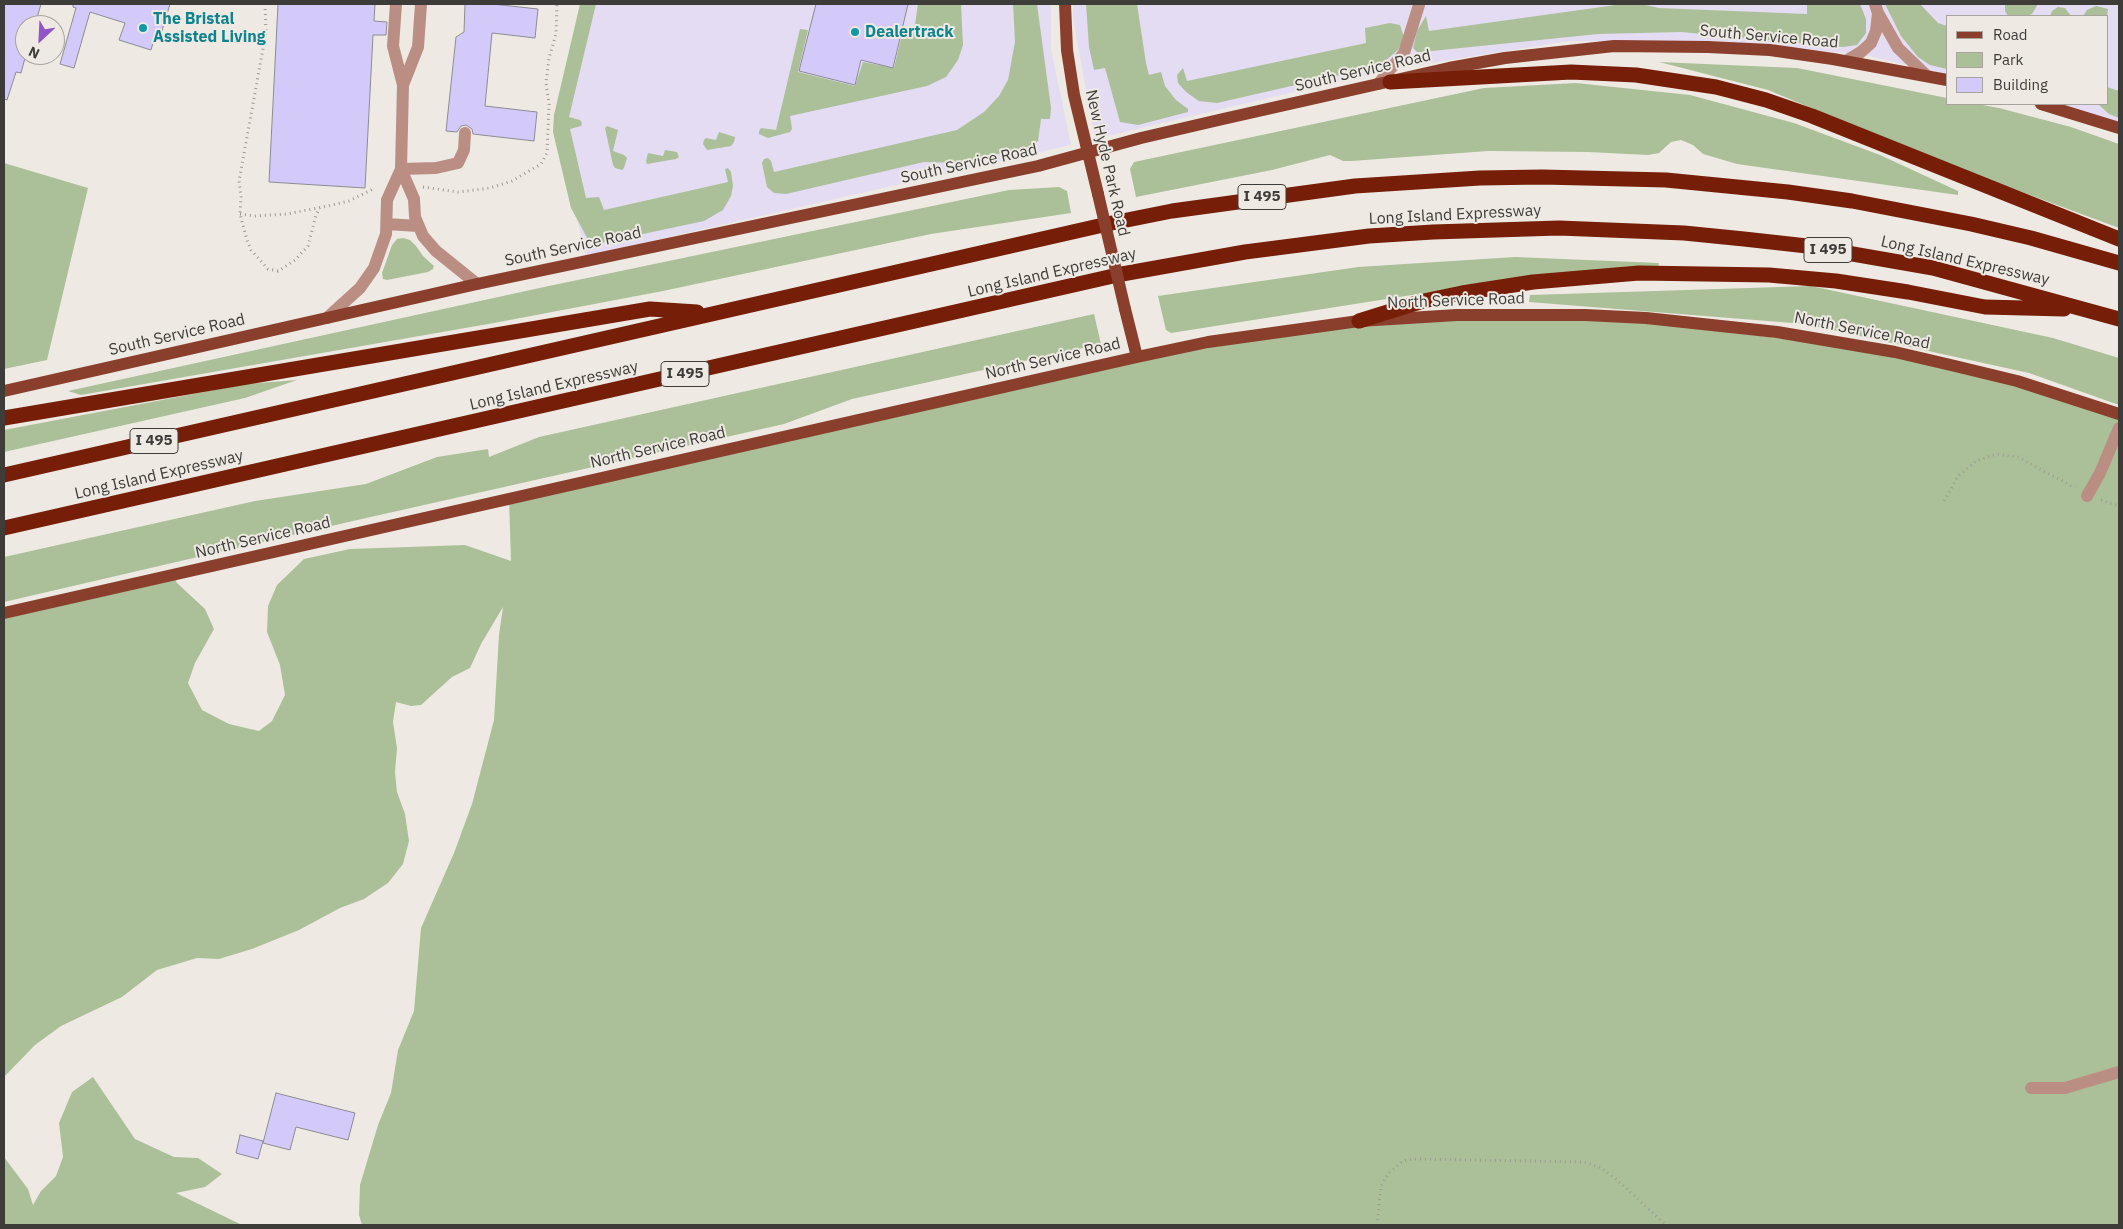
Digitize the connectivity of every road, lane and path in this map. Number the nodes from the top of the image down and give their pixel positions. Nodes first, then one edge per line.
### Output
1 (265, 4) edge
2 (396, 4) edge
3 (421, 4) edge
4 (1065, 4) edge
5 (1419, 5) dead end
6 (1876, 8) edge
7 (1846, 61) junction
8 (1927, 76) junction
9 (1946, 80) edge
10 (1384, 83) junction
11 (403, 85) junction
12 (2044, 105) edge
13 (2119, 128) edge
14 (465, 133) dead end
15 (1088, 154) junction
16 (401, 169) junction
17 (320, 207) dead end
18 (387, 224) junction
19 (418, 226) junction
20 (2119, 239) edge
21 (2119, 264) edge
22 (477, 284) junction
23 (2091, 310) junction
24 (713, 313) junction
25 (326, 318) junction
26 (2119, 319) edge
27 (1359, 321) junction
28 (1137, 357) junction
29 (4, 391) edge
30 (2119, 414) edge
31 (4, 418) edge
32 (2119, 428) edge
33 (4, 475) edge
34 (2087, 496) junction
35 (1944, 502) dead end
36 (2119, 506) edge
37 (4, 528) edge
38 (4, 613) edge
39 (2119, 1072) edge
40 (2031, 1088) dead end
41 (1377, 1225) edge
42 (1666, 1225) edge

1 - 17 path
2 - 11 street
3 - 11 street
4 - 15 main road, New Hyde Park Road
5 - 10 street
6 - 7 street
6 - 8 street
7 - 8 main road, South Service Road
7 - 10 main road, South Service Road
8 - 9 main road, South Service Road
10 - 15 main road, South Service Road
10 - 20 highway
11 - 16 street
12 - 13 main road
14 - 16 street
15 - 22 main road, South Service Road
15 - 28 main road, New Hyde Park Road, bridge
16 - 18 street
16 - 19 street
18 - 19 street
18 - 25 street
19 - 22 street
21 - 24 highway, Long Island Expressway / I 495
22 - 25 main road, South Service Road
23 - 26 highway, Long Island Expressway / I 495
23 - 27 highway
23 - 37 highway, Long Island Expressway / I 495
24 - 31 highway
24 - 33 highway, Long Island Expressway / I 495
25 - 29 main road, South Service Road
27 - 28 main road, North Service Road
27 - 30 main road, North Service Road
28 - 38 main road, North Service Road
32 - 34 street
34 - 35 path
34 - 36 path
39 - 40 street
41 - 42 path

